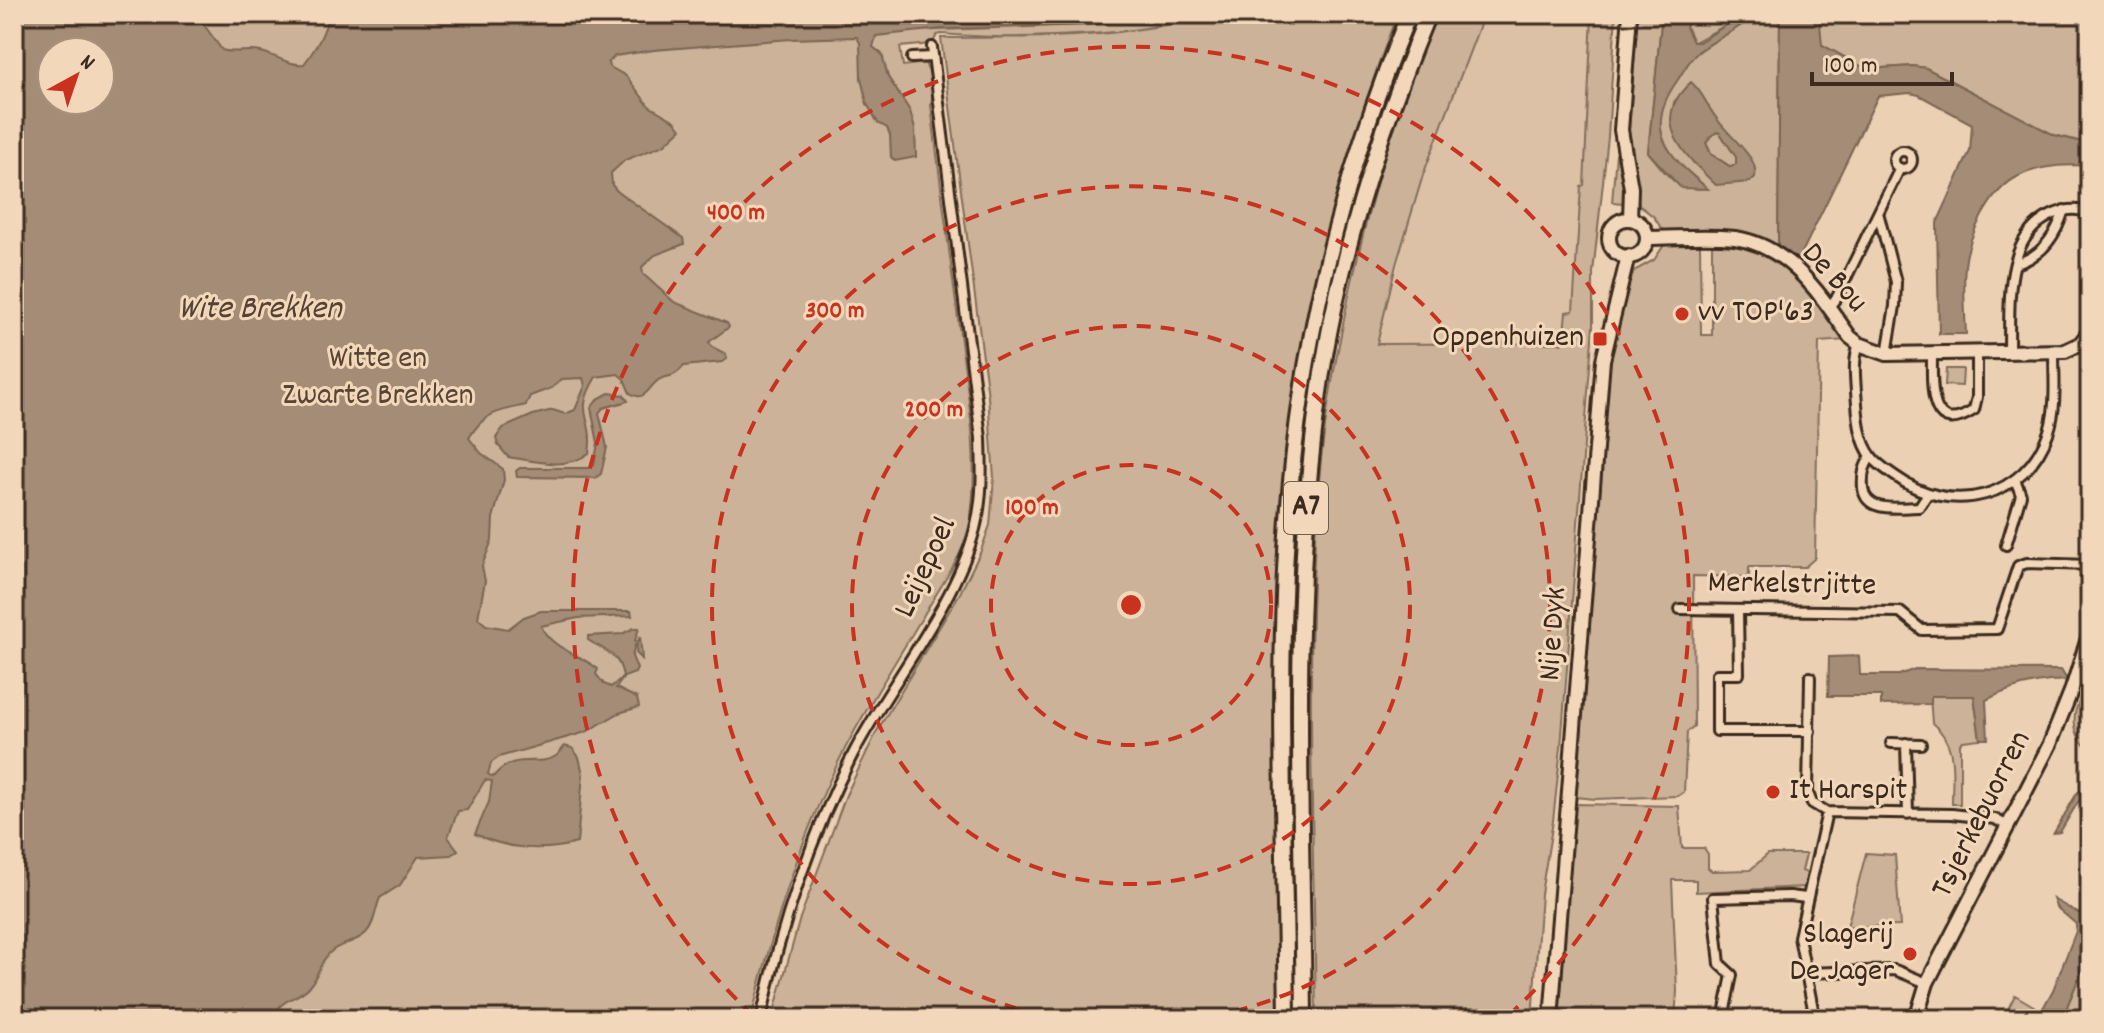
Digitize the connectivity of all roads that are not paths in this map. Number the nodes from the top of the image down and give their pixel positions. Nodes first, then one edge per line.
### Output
1 (1409, 14) edge
2 (1428, 14) edge
3 (1630, 14) edge
4 (912, 58) dead end
5 (1900, 168) dead end
6 (2064, 210) junction
7 (2090, 213) edge
8 (1879, 216) junction
9 (1630, 219) junction
10 (1647, 238) junction
11 (1628, 256) junction
12 (2015, 264) junction
13 (1829, 307) junction
14 (2090, 331) edge
15 (1859, 344) junction
16 (2009, 351) junction
17 (2054, 352) junction
18 (1887, 354) junction
19 (1932, 354) junction
20 (1977, 354) junction
21 (1871, 456) junction
22 (2015, 479) junction
23 (1927, 495) junction
24 (2006, 545) dead end
25 (2090, 565) edge
26 (1680, 609) dead end
27 (1738, 610) junction
28 (2090, 632) edge
29 (1810, 677) dead end
30 (1810, 731) junction
31 (1891, 743) dead end
32 (1906, 743) junction
33 (1921, 744) dead end
34 (1827, 812) junction
35 (1908, 814) junction
36 (2006, 825) junction
37 (1806, 898) junction
38 (1806, 973) junction
39 (1927, 983) junction
40 (761, 1019) edge
41 (1287, 1019) edge
42 (1304, 1019) edge
43 (1551, 1019) edge
44 (1723, 1019) edge
45 (1815, 1019) edge
46 (1916, 1019) edge

1 - 41 highway, A7
2 - 42 highway, A7
3 - 9 street
4 - 40 street, Leijepoel
5 - 8 street
6 - 7 street
6 - 12 street
6 - 12 street
8 - 13 street
8 - 18 street
9 - 10 street
9 - 11 street
10 - 11 street
10 - 13 street, De Bou
11 - 43 street, Nije Dyk
12 - 16 street
13 - 15 street, De Bou
14 - 17 street
15 - 18 street, De Bou
15 - 21 street
16 - 17 street, De Bou
16 - 20 street, De Bou
17 - 22 street
18 - 19 street, De Bou
19 - 20 street, De Bou
19 - 20 street
21 - 23 street
21 - 23 street
22 - 23 street
22 - 24 street
25 - 27 street, Merkelstrjitte
26 - 27 street, Merkelstrjitte
27 - 30 street
28 - 36 street, Tsjerkebuorren
29 - 30 street
30 - 34 street
31 - 32 street
32 - 33 street
32 - 35 street
34 - 35 street
34 - 37 street
35 - 36 street
36 - 39 street, Tsjerkebuorren
37 - 38 street
37 - 44 street
38 - 39 street
38 - 45 street
39 - 46 street, Tsjerkebuorren

